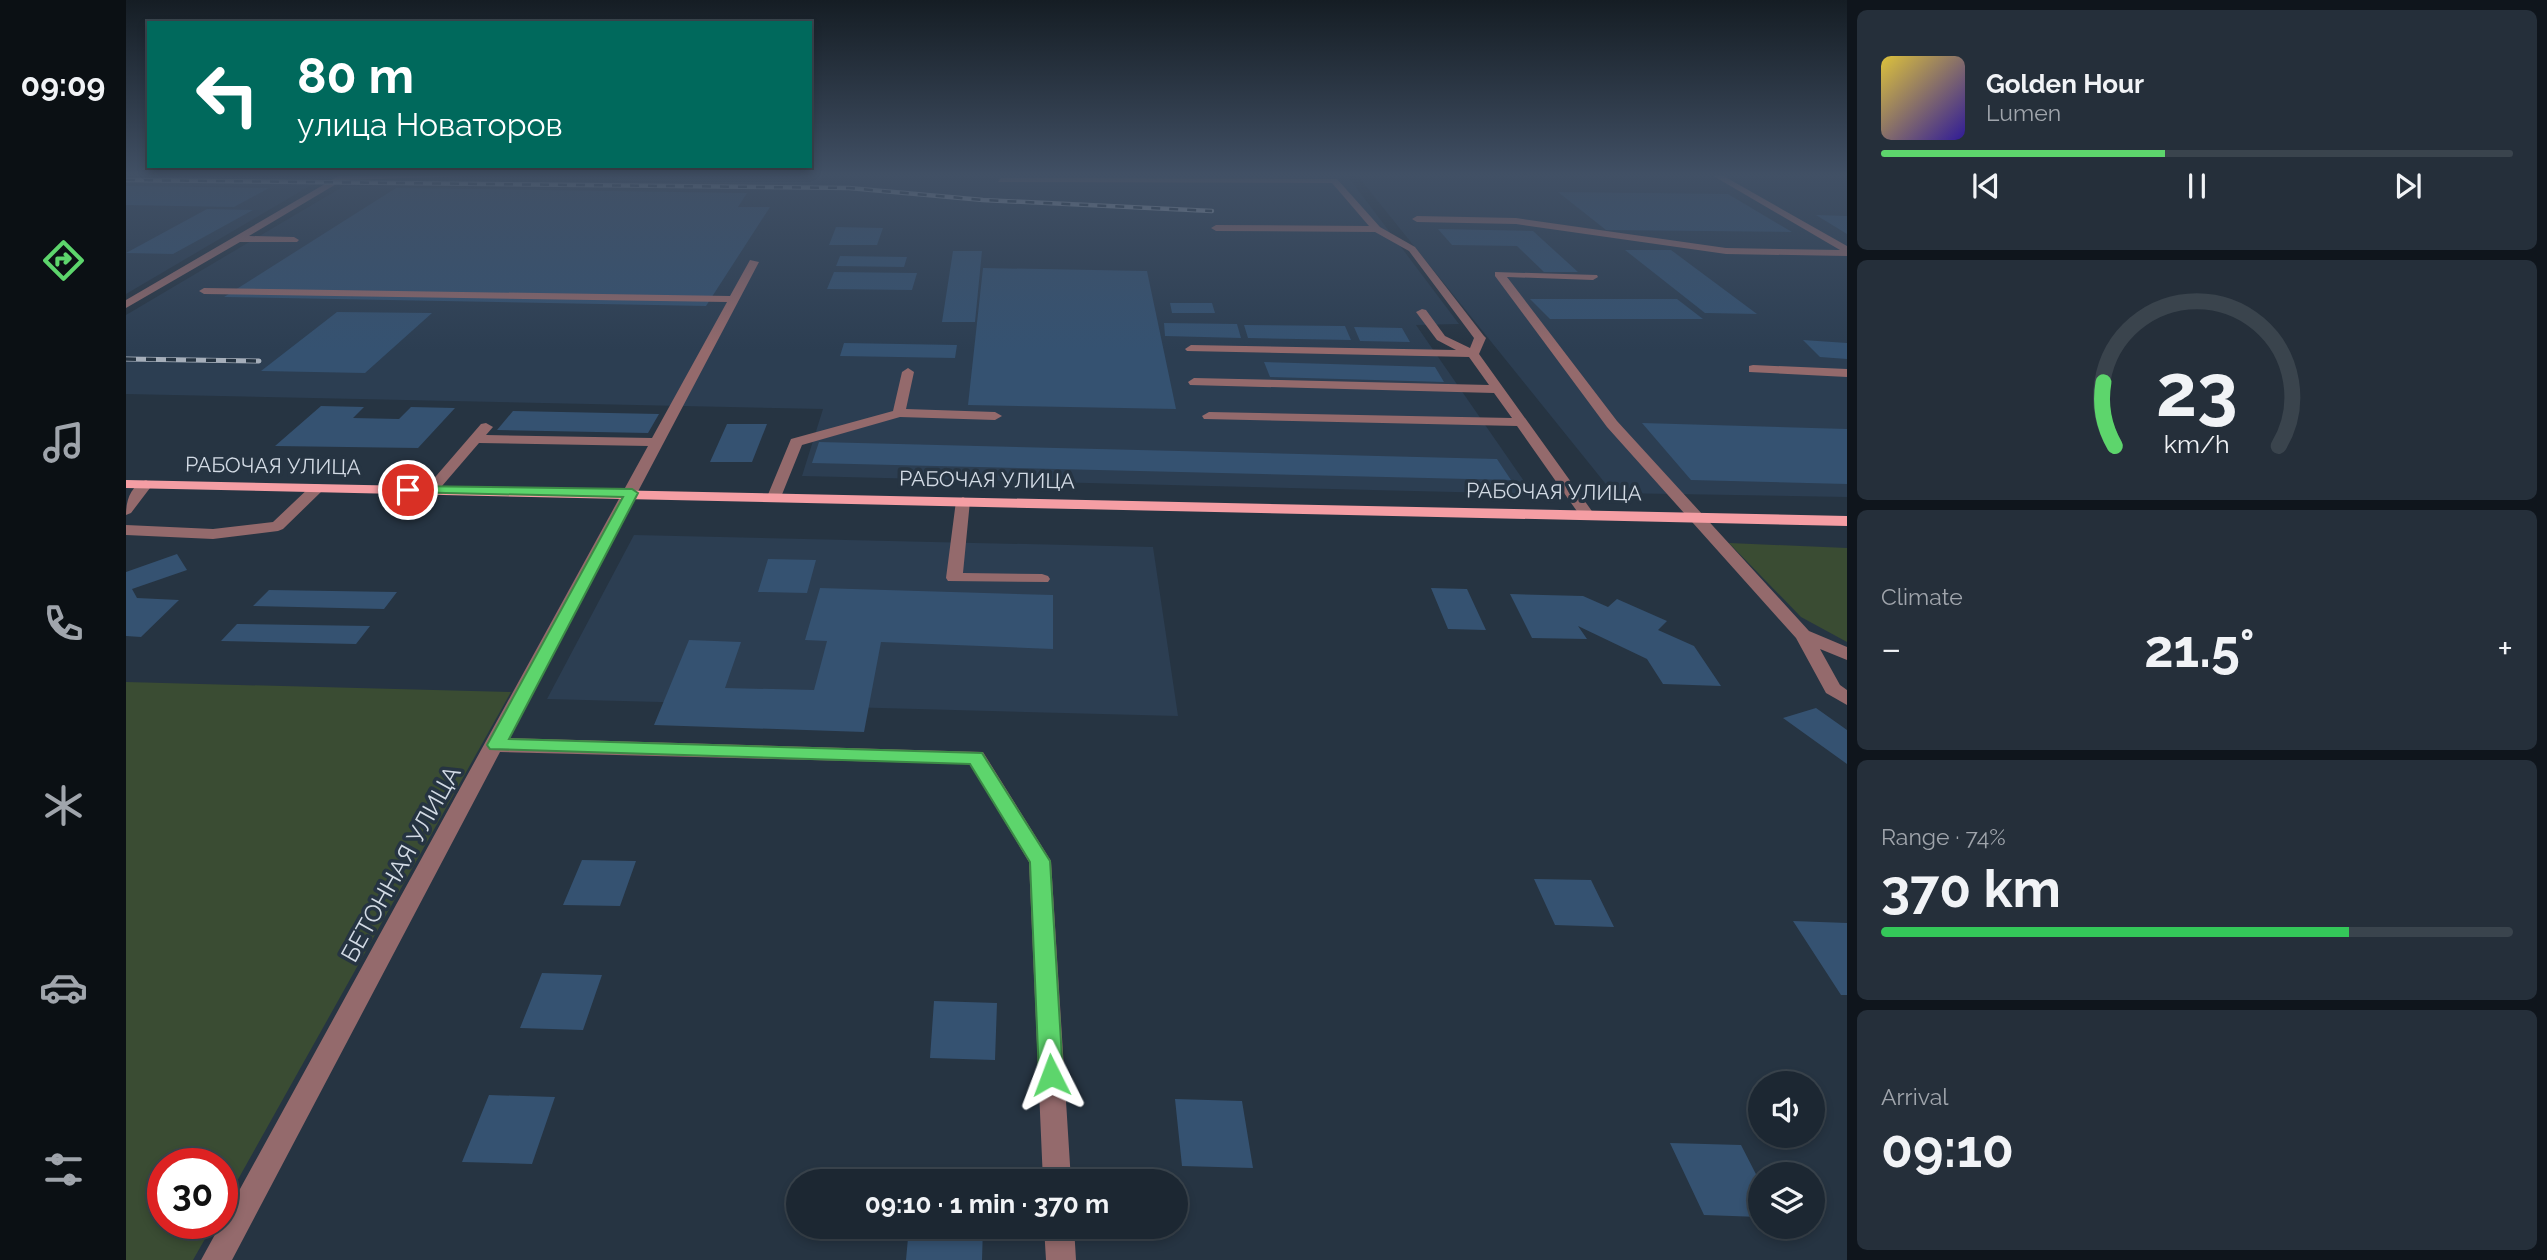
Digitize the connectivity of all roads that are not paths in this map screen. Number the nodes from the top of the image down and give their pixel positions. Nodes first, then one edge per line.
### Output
1 (249, 233) edge
2 (1384, 233) edge
3 (1599, 233) edge
4 (1816, 233) edge
5 (238, 239) junction
6 (293, 240) dead end
7 (1847, 251) edge
8 (754, 262) dead end
9 (1593, 277) dead end
10 (204, 291) dead end
11 (735, 299) junction
12 (126, 304) edge
13 (1422, 312) dead end
14 (1191, 349) dead end
15 (1473, 355) junction
16 (1753, 369) dead end
17 (908, 372) dead end
18 (1847, 373) edge
19 (1194, 382) dead end
20 (1497, 389) junction
21 (900, 413) junction
22 (995, 416) dead end
23 (1209, 416) dead end
24 (1519, 422) junction
25 (486, 427) dead end
26 (475, 439) junction
27 (659, 442) junction
28 (126, 484) edge
29 (146, 484) junction
30 (317, 488) junction
31 (431, 490) junction
32 (632, 493) junction
33 (774, 497) junction
34 (962, 501) junction
35 (126, 510) edge
36 (1586, 514) junction
37 (1693, 516) junction
38 (1847, 521) edge
39 (126, 530) edge
40 (1042, 579) dead end
41 (1803, 635) junction
42 (1847, 654) edge
43 (1847, 699) edge
44 (496, 745) junction
45 (1056, 1169) edge
46 (1060, 1239) edge
47 (216, 1260) edge
48 (1061, 1260) edge

1 - 5 street
2 - 15 street
3 - 7 street
4 - 7 street
5 - 6 street
5 - 12 street
8 - 11 street, БЕТОННАЯ УЛИЦА
9 - 37 street
10 - 11 street
11 - 27 street, БЕТОННАЯ УЛИЦА
13 - 15 street
14 - 15 street
15 - 20 street
16 - 18 street
17 - 21 street
19 - 20 street
20 - 24 street
21 - 22 street
21 - 33 street
23 - 24 street
24 - 36 street
25 - 26 street
26 - 27 street
26 - 31 street
27 - 32 street, БЕТОННАЯ УЛИЦА
28 - 29 main road, РАБОЧАЯ УЛИЦА
29 - 30 main road, РАБОЧАЯ УЛИЦА
29 - 35 street
30 - 31 main road, РАБОЧАЯ УЛИЦА
30 - 39 street
31 - 32 main road, РАБОЧАЯ УЛИЦА
32 - 33 main road, РАБОЧАЯ УЛИЦА
32 - 44 street, БЕТОННАЯ УЛИЦА
33 - 34 main road, РАБОЧАЯ УЛИЦА
34 - 36 main road, РАБОЧАЯ УЛИЦА
34 - 40 street
36 - 37 main road, РАБОЧАЯ УЛИЦА
37 - 38 main road, РАБОЧАЯ УЛИЦА
37 - 41 street
41 - 42 street
41 - 43 street
44 - 45 street
44 - 47 street, БЕТОННАЯ УЛИЦА
46 - 48 street

